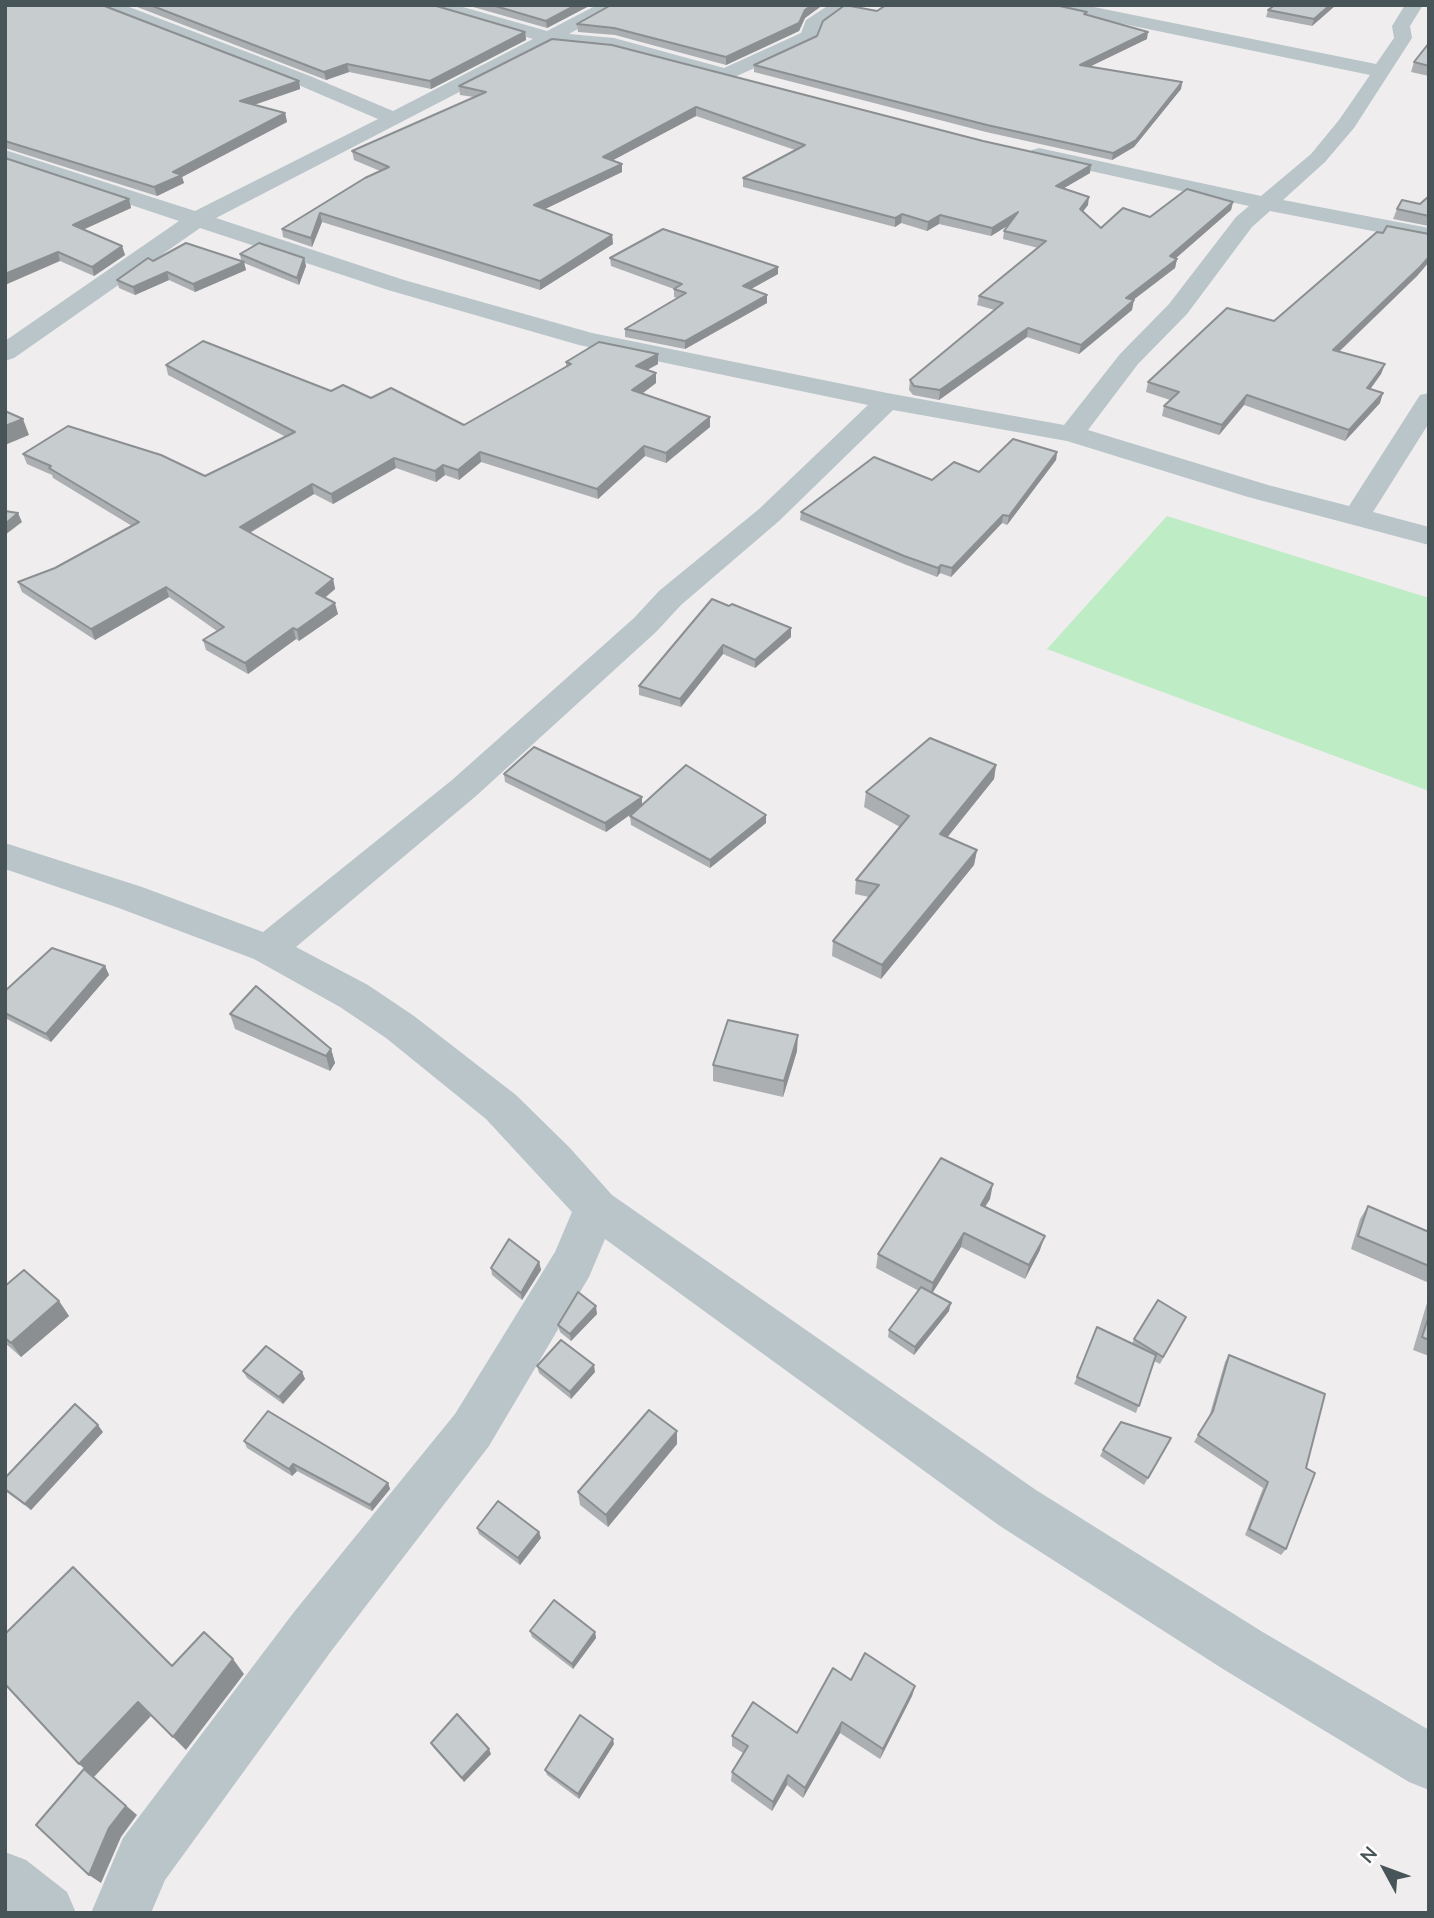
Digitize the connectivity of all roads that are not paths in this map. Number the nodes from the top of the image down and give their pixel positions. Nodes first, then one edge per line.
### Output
1 (107, 5) edge
2 (436, 5) edge
3 (611, 5) edge
4 (841, 5) edge
5 (1056, 5) edge
6 (1415, 5) edge
7 (551, 38) junction
8 (1380, 71) junction
9 (726, 75) junction
10 (751, 82) edge
11 (394, 119) junction
12 (1019, 150) edge
13 (5, 156) edge
14 (1265, 203) junction
15 (197, 219) junction
16 (1429, 235) edge
17 (5, 353) edge
18 (887, 401) junction
19 (1429, 401) edge
20 (1071, 434) junction
21 (1356, 517) junction
22 (1429, 536) edge
23 (5, 856) edge
24 (268, 949) junction
25 (596, 1208) junction
26 (1429, 1762) edge
27 (5, 1881) edge
28 (46, 1913) edge
29 (121, 1913) edge

1 - 11 street
2 - 7 street
3 - 7 street
4 - 9 street
5 - 8 street
6 - 8 street
7 - 9 street
7 - 11 street
8 - 14 street
9 - 10 street
11 - 15 street
12 - 14 street
13 - 15 street
14 - 16 street
14 - 20 street
15 - 17 street
15 - 18 street
18 - 20 street
18 - 24 street
19 - 21 street
20 - 21 street
21 - 22 street
23 - 24 street
24 - 25 street
25 - 26 street
25 - 29 street
27 - 28 street

